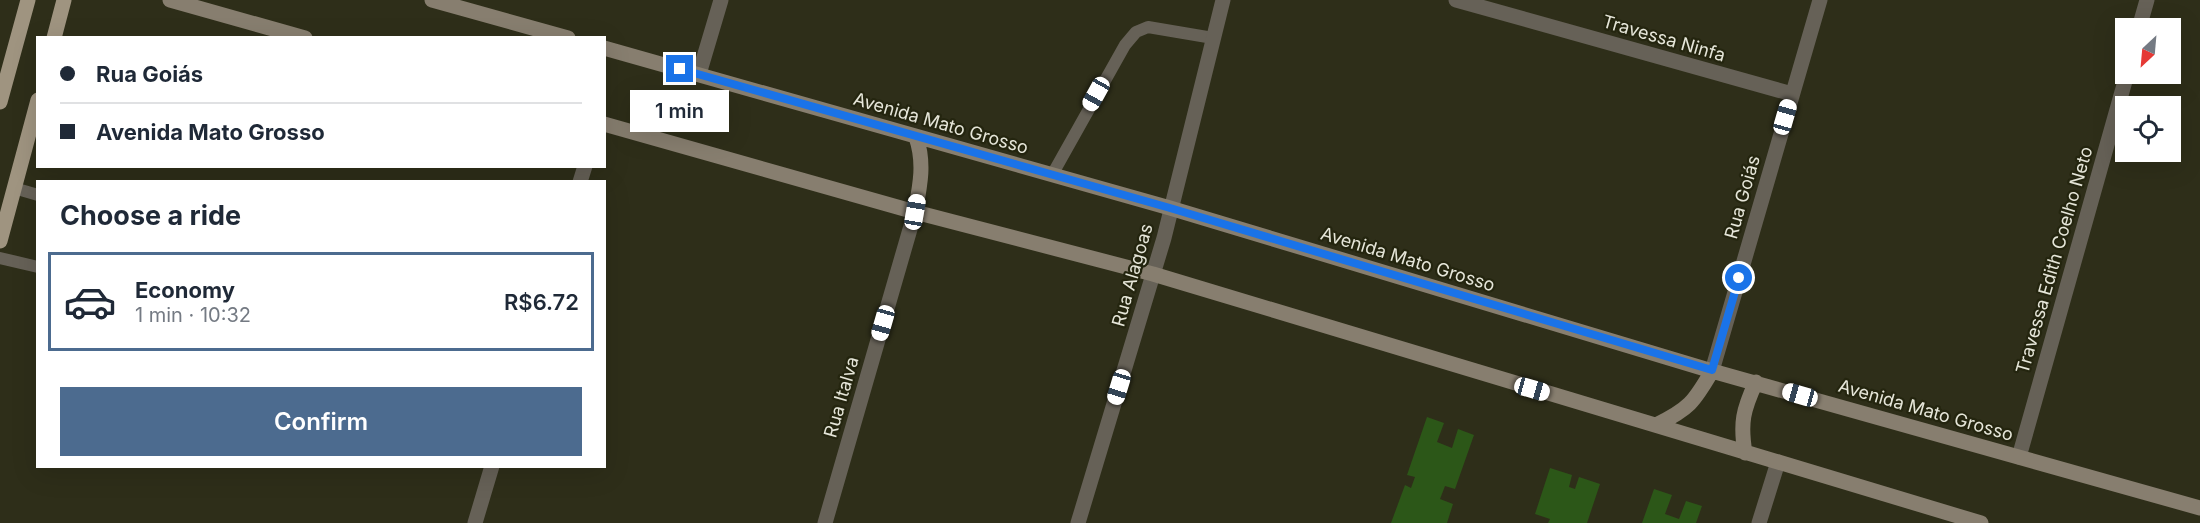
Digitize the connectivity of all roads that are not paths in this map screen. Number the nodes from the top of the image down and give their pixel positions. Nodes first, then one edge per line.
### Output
1 (28, 0) edge
2 (64, 0) edge
3 (170, 0) edge
4 (432, 0) edge
5 (721, 0) edge
6 (1223, 0) edge
7 (1456, 0) edge
8 (1820, 0) edge
9 (2147, 0) edge
10 (215, 5) edge
11 (2142, 18) edge
12 (55, 36) edge
13 (300, 36) edge
14 (561, 36) edge
15 (1214, 38) junction
16 (606, 49) edge
17 (699, 74) junction
18 (2124, 84) edge
19 (1792, 94) junction
20 (0, 102) edge
21 (36, 107) edge
22 (606, 125) edge
23 (916, 137) junction
24 (1052, 175) junction
25 (14, 188) junction
26 (36, 194) edge
27 (1170, 208) junction
28 (915, 212) junction
29 (0, 241) edge
30 (0, 258) edge
31 (36, 267) edge
32 (1153, 274) junction
33 (1712, 370) junction
34 (1756, 382) junction
35 (1656, 426) junction
36 (1745, 453) junction
37 (2019, 457) junction
38 (1778, 462) junction
39 (491, 468) edge
40 (2200, 508) edge
41 (475, 523) edge
42 (825, 523) edge
43 (1078, 523) edge
44 (1759, 523) edge
45 (1981, 523) edge

1 - 20 main road
2 - 12 main road
3 - 10 main road
4 - 14 main road
5 - 17 street
6 - 15 street, Rua Alagoas
7 - 19 street, Travessa Ninfa
8 - 19 street, Rua Goiás
9 - 11 street
10 - 13 main road
15 - 24 lane
15 - 27 street, Rua Alagoas
16 - 17 main road, Avenida Mato Grosso
17 - 23 main road, Avenida Mato Grosso
18 - 37 street, Travessa Edith Coelho Neto
19 - 33 street, Rua Goiás
21 - 25 main road
22 - 28 main road
23 - 24 main road, Avenida Mato Grosso
23 - 28 main road
24 - 27 main road, Avenida Mato Grosso
25 - 26 lane
25 - 29 main road
27 - 32 street, Rua Alagoas
27 - 33 main road, Avenida Mato Grosso
28 - 32 main road
28 - 42 street, Rua Italva
30 - 31 lane
32 - 35 main road
32 - 43 street, Rua Alagoas
33 - 34 main road, Avenida Mato Grosso
33 - 35 main road
34 - 36 main road
34 - 37 main road, Avenida Mato Grosso
35 - 36 main road
36 - 38 main road
37 - 40 main road, Avenida Mato Grosso
38 - 44 street
38 - 45 main road
39 - 41 street

